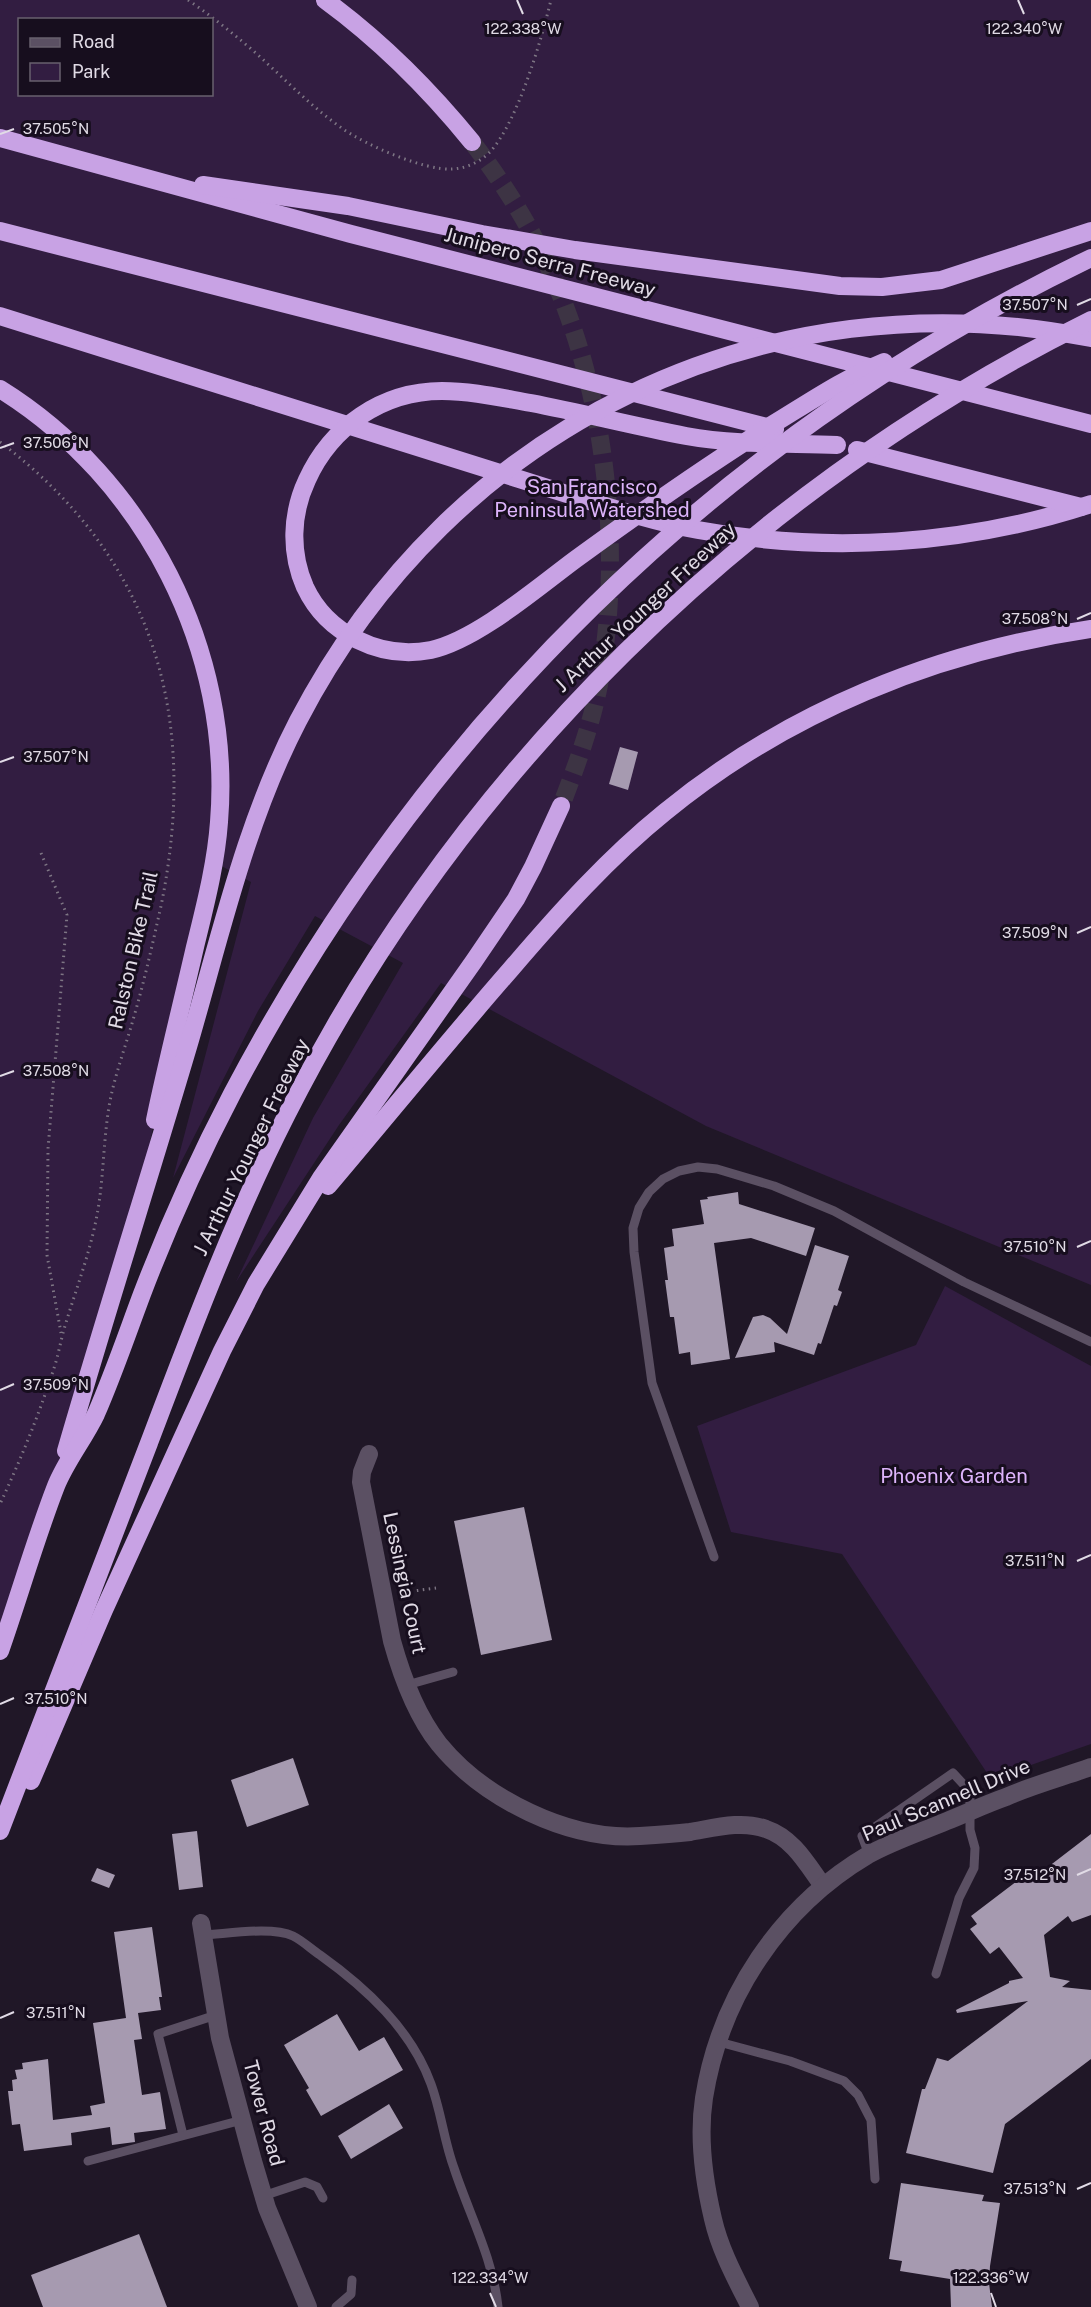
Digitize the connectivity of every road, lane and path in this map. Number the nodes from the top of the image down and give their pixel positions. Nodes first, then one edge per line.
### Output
1 (188, 0) edge
2 (325, 0) edge
3 (551, 0) edge
4 (211, 18) edge
5 (213, 19) edge
6 (0, 138) edge
7 (472, 142) tunnel mouth
8 (130, 175) junction
9 (0, 231) edge
10 (1091, 231) edge
11 (1091, 258) edge
12 (0, 316) edge
13 (1091, 320) edge
14 (1091, 338) edge
15 (930, 344) junction
16 (0, 389) edge
17 (1091, 424) edge
18 (0, 442) edge
19 (837, 444) junction
20 (1091, 504) edge
21 (1091, 510) edge
22 (1091, 629) edge
23 (561, 806) tunnel mouth
24 (41, 853) dead end
25 (135, 1218) junction
26 (275, 1250) junction
27 (61, 1342) junction
28 (1091, 1342) edge
29 (369, 1454) dead end
30 (58, 1482) junction
31 (0, 1504) edge
32 (714, 1557) dead end
33 (436, 1588) dead end
34 (393, 1594) dead end
35 (0, 1651) edge
36 (453, 1672) dead end
37 (407, 1685) junction
38 (1091, 1767) edge
39 (8, 1810) junction
40 (970, 1812) junction
41 (0, 1831) edge
42 (869, 1855) junction
43 (823, 1886) junction
44 (202, 1929) joint
45 (936, 1974) dead end
46 (216, 2015) junction
47 (719, 2042) junction
48 (242, 2120) junction
49 (183, 2136) junction
50 (88, 2161) dead end
51 (875, 2179) dead end
52 (263, 2196) junction
53 (323, 2198) dead end
54 (352, 2280) dead end
55 (308, 2307) edge
56 (336, 2307) edge
57 (498, 2307) edge
58 (750, 2307) edge

1 - 4 path
2 - 7 highway
3 - 5 path
6 - 8 highway, Junipero Serra Freeway
8 - 10 highway
8 - 17 highway, Junipero Serra Freeway
9 - 19 highway
11 - 15 highway, J Arthur Younger Freeway
12 - 20 highway
13 - 39 highway, J Arthur Younger Freeway
14 - 25 highway
15 - 19 highway
15 - 30 highway, J Arthur Younger Freeway
16 - 25 highway
18 - 27 path, Ralston Bike Trail
19 - 21 highway
22 - 26 highway
23 - 26 highway
24 - 27 path
25 - 30 highway
26 - 39 highway
27 - 31 path, Ralston Bike Trail
28 - 32 lane
29 - 37 street, Lessingia Court
30 - 35 highway, J Arthur Younger Freeway
33 - 34 path
36 - 37 lane
37 - 43 street, Lessingia Court
38 - 40 street, Paul Scannell Drive
39 - 41 highway, J Arthur Younger Freeway
40 - 42 street, Paul Scannell Drive
40 - 42 lane
40 - 45 lane
42 - 43 street, Paul Scannell Drive
43 - 47 street, Paul Scannell Drive
44 - 46 street, Tower Road
44 - 57 lane
46 - 48 street, Tower Road
46 - 49 lane
47 - 51 lane
47 - 58 street, Paul Scannell Drive
48 - 49 lane
48 - 52 street, Tower Road
49 - 50 lane
52 - 53 lane
52 - 55 street, Tower Road
54 - 56 lane

